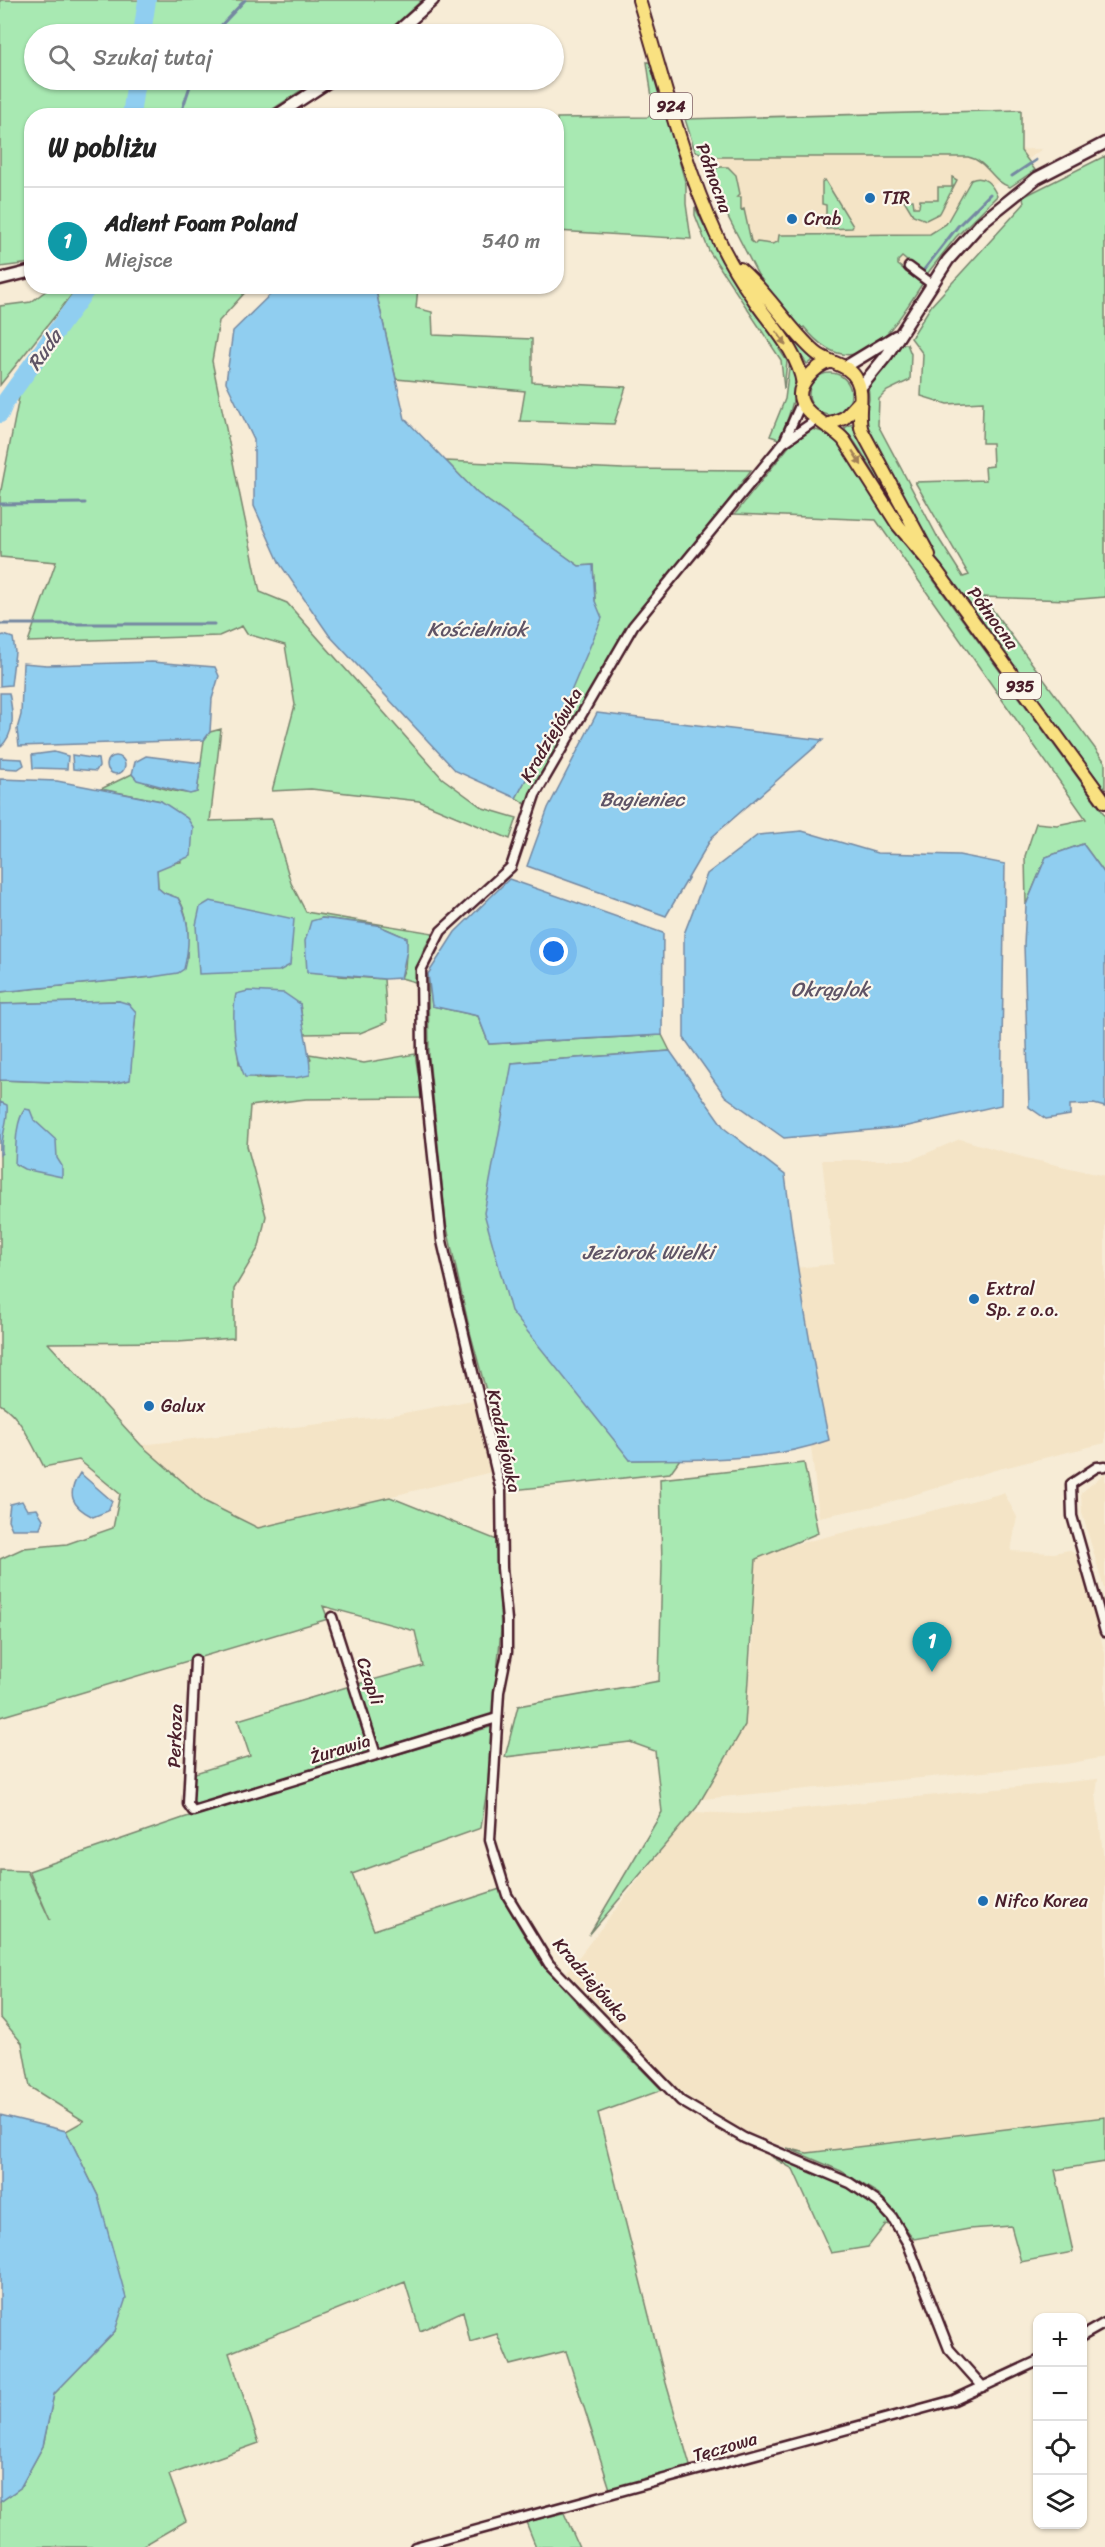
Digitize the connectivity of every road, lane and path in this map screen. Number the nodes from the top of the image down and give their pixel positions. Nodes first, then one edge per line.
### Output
1 (433, 0) edge
2 (639, 0) edge
3 (406, 24) edge
4 (316, 90) edge
5 (288, 108) edge
6 (1105, 143) edge
7 (732, 262) junction
8 (909, 267) dead end
9 (24, 273) edge
10 (0, 279) edge
11 (932, 284) junction
12 (899, 334) junction
13 (831, 362) junction
14 (845, 367) junction
15 (803, 384) junction
16 (860, 388) junction
17 (802, 401) junction
18 (859, 402) junction
19 (821, 422) junction
20 (783, 443) junction
21 (936, 570) junction
22 (1105, 802) edge
23 (1105, 1466) edge
24 (332, 1617) dead end
25 (1105, 1632) edge
26 (195, 1660) dead end
27 (498, 1718) junction
28 (376, 1755) junction
29 (193, 1812) joint
30 (1105, 2324) edge
31 (1087, 2334) edge
32 (1033, 2363) edge
33 (983, 2387) junction
34 (415, 2547) edge

1 - 3 main road
2 - 7 main road, Północna / 924
4 - 5 main road
6 - 11 main road
7 - 13 main road, Północna / 924
7 -> 15 main road, Północna / 924
8 - 11 street
9 - 10 main road
11 - 12 main road
12 - 14 main road
12 - 16 main road
13 - 14 main road, 924
13 - 15 main road
14 - 16 main road
15 - 17 main road, 924
16 - 18 main road
17 - 19 main road
17 - 20 street, Kradziejówka
18 - 19 main road
18 - 21 main road, Północna / 935
19 - 20 street, Kradziejówka
19 -> 21 main road, Północna / 935
20 - 27 street, Kradziejówka
21 - 22 main road, Północna / 935
23 - 25 street
24 - 28 street, Czapli
26 - 29 street, Perkoza
27 - 28 street, Żurawia
27 - 33 street, Kradziejówka
28 - 29 street, Żurawia
30 - 31 street
32 - 33 street, Tęczowa
33 - 34 street, Tęczowa

